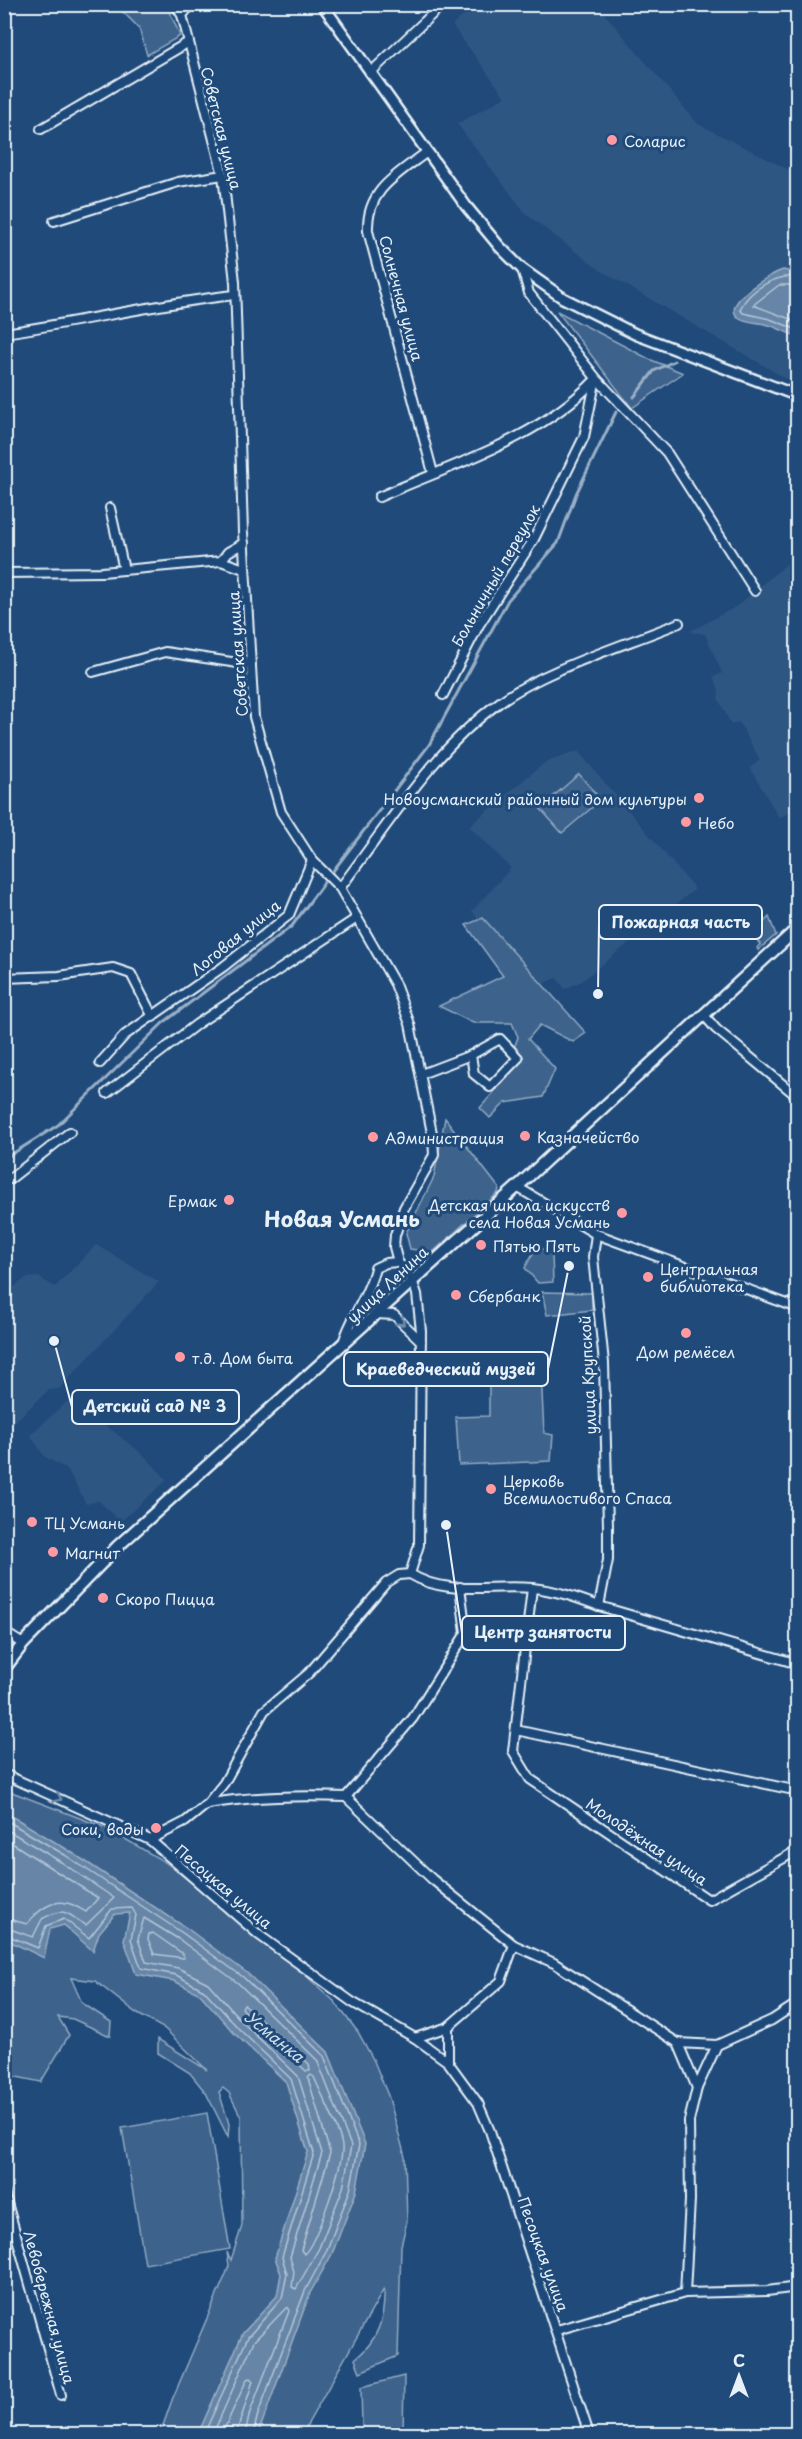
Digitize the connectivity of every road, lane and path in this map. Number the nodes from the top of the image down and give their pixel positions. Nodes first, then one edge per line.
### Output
1 (10, 4) edge
2 (175, 4) edge
3 (192, 4) edge
4 (321, 4) edge
5 (443, 4) edge
6 (4, 9) edge
7 (182, 15) junction
8 (187, 43) junction
9 (370, 73) junction
10 (41, 129) dead end
11 (427, 152) junction
12 (223, 175) junction
13 (54, 221) dead end
14 (522, 269) junction
15 (236, 295) junction
16 (4, 333) edge
17 (596, 378) junction
18 (798, 396) edge
19 (433, 473) junction
20 (379, 497) dead end
21 (110, 508) dead end
22 (244, 543) junction
23 (221, 561) junction
24 (244, 569) junction
25 (124, 570) junction
26 (4, 573) edge
27 (755, 591) dead end
28 (679, 623) dead end
29 (250, 665) junction
30 (93, 672) dead end
31 (443, 695) dead end
32 (312, 860) junction
33 (340, 888) junction
34 (357, 918) junction
35 (798, 928) edge
36 (4, 978) edge
37 (703, 1014) junction
38 (153, 1017) junction
39 (471, 1055) junction
40 (100, 1063) dead end
41 (422, 1074) junction
42 (107, 1094) dead end
43 (798, 1097) edge
44 (70, 1132) dead end
45 (4, 1179) edge
46 (516, 1187) junction
47 (596, 1234) junction
48 (398, 1262) junction
49 (412, 1280) junction
50 (798, 1308) edge
51 (376, 1314) junction
52 (421, 1341) junction
53 (342, 1345) junction
54 (410, 1574) junction
55 (460, 1587) junction
56 (532, 1588) junction
57 (599, 1606) junction
58 (4, 1632) edge
59 (23, 1644) junction
60 (798, 1664) edge
61 (4, 1669) edge
62 (516, 1730) junction
63 (4, 1774) edge
64 (798, 1791) edge
65 (346, 1797) junction
66 (207, 1804) junction
67 (147, 1839) junction
68 (798, 1850) edge
69 (514, 1945) junction
70 (798, 2003) edge
71 (448, 2027) junction
72 (415, 2038) junction
73 (678, 2043) junction
74 (717, 2045) junction
75 (448, 2062) junction
76 (697, 2088) junction
77 (4, 2192) edge
78 (798, 2287) edge
79 (685, 2293) junction
80 (557, 2330) junction
81 (61, 2395) dead end
82 (589, 2434) edge

1 - 6 street
2 - 7 street, Советская улица
3 - 7 street
4 - 9 street
5 - 9 street
7 - 8 street, Советская улица
8 - 10 street
8 - 12 street, Советская улица
9 - 11 street
11 - 14 street
11 - 19 street, Солнечная улица
12 - 13 street
12 - 15 street, Советская улица
14 - 17 street
14 - 18 street
15 - 16 street
15 - 22 street, Советская улица
17 - 19 street
17 - 27 street
17 - 31 street, Больничный переулок
19 - 20 street
21 - 25 street
22 - 23 street
22 - 24 street, Советская улица
23 - 24 street
23 - 25 street
24 - 29 street, Советская улица
25 - 26 street
28 - 33 street
29 - 30 street
29 - 32 street, Советская улица
32 - 33 street, Советская улица
32 - 38 street, Логовая улица
33 - 34 street, Советская улица
34 - 41 street, Советская улица
34 - 42 street
35 - 37 main road, улица Ленина
36 - 38 street
37 - 43 street
37 - 46 main road, улица Ленина
38 - 40 street, Логовая улица
39 - 39 street
39 - 41 street
41 - 48 street, Советская улица
44 - 45 street
46 - 47 street
46 - 49 main road, улица Ленина
47 - 50 street
47 - 57 street, улица Крупской
48 - 49 street
48 - 53 street
49 - 51 main road, улица Ленина
49 - 52 street
51 -> 52 street
51 - 53 main road, улица Ленина
52 - 54 street
53 - 59 main road, улица Ленина
54 - 55 street
54 - 66 street
55 - 56 street
55 - 65 street
56 - 57 street
56 - 62 street, Молодёжная улица
57 - 60 street
58 - 59 street
59 - 61 main road, улица Ленина
62 - 64 street
62 - 68 street, Молодёжная улица
63 -> 67 street, Песоцкая улица
65 - 66 street
65 - 69 street
66 - 67 street
67 - 72 street, Песоцкая улица
69 - 71 street
69 - 73 street
70 - 74 street
71 - 72 street
71 - 75 street
72 - 75 street, Песоцкая улица
73 - 74 street
73 - 76 street
74 - 76 street
75 - 80 street, Песоцкая улица
76 - 79 street
77 - 81 street, Левобережная улица
78 - 79 street
79 - 80 street
80 - 82 street, Песоцкая улица

